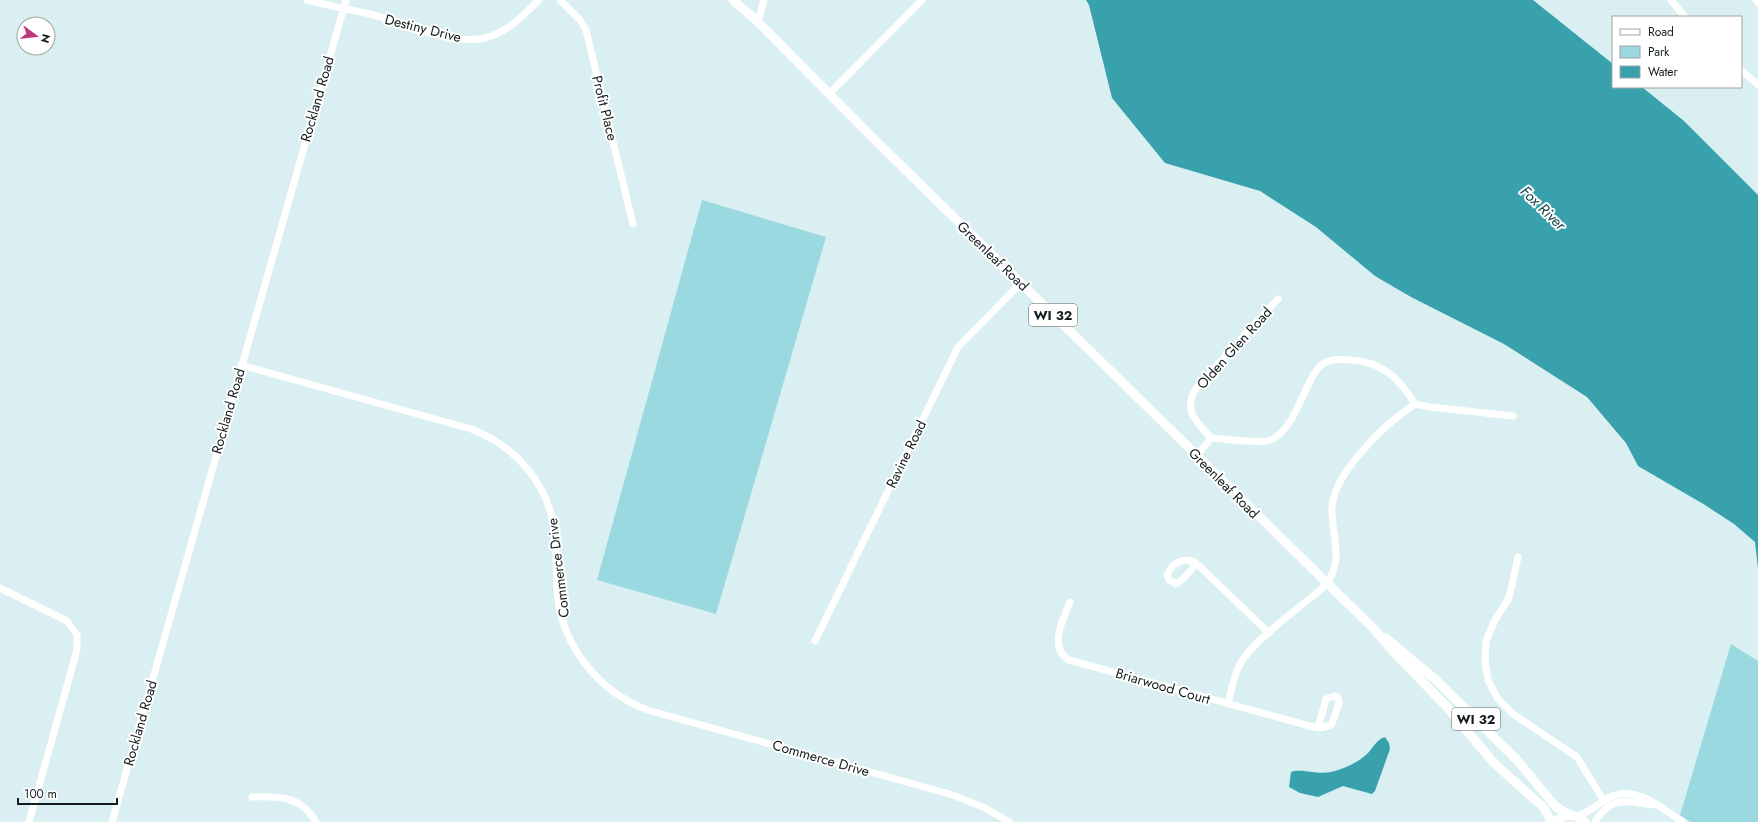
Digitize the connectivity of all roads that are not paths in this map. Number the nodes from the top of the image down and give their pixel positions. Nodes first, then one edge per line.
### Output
1 (307, 0) edge
2 (346, 0) edge
3 (539, 0) edge
4 (560, 0) edge
5 (733, 0) edge
6 (764, 0) edge
7 (922, 0) edge
8 (1671, 0) edge
9 (1756, 0) edge
10 (1758, 3) edge
11 (343, 10) junction
12 (1684, 16) edge
13 (758, 22) junction
14 (1742, 71) edge
15 (1758, 85) edge
16 (829, 94) junction
17 (633, 224) dead end
18 (1021, 283) junction
19 (1278, 299) dead end
20 (241, 365) junction
21 (1414, 404) junction
22 (1513, 416) dead end
23 (1211, 438) junction
24 (1197, 456) junction
25 (1518, 557) dead end
26 (1195, 562) dead end
27 (1326, 584) junction
28 (0, 588) edge
29 (1070, 602) dead end
30 (1374, 629) junction
31 (1268, 633) junction
32 (815, 641) dead end
33 (1228, 704) junction
34 (1318, 728) dead end
35 (252, 797) dead end
36 (1604, 801) junction
37 (1657, 805) junction
38 (1573, 816) junction
39 (29, 822) edge
40 (112, 822) edge
41 (316, 822) edge
42 (1009, 822) edge
43 (1551, 822) edge
44 (1555, 822) edge
45 (1585, 822) edge
46 (1595, 822) edge
47 (1683, 822) edge

1 - 11 street, Destiny Drive
2 - 11 street, Rockland Road
3 - 11 street, Destiny Drive
4 - 17 street, Profit Place
5 - 13 main road, Greenleaf Road / WI 32
6 - 13 street
7 - 16 street
8 - 12 street
9 - 10 street
11 - 20 street, Rockland Road
13 - 16 main road, Greenleaf Road / WI 32
14 - 15 street
16 - 18 main road, Greenleaf Road / WI 32
18 - 24 main road, Greenleaf Road / WI 32
18 - 32 street, Ravine Road
19 - 23 street, Olden Glen Road
20 - 40 street, Rockland Road
20 - 42 street, Commerce Drive
21 - 22 street
21 - 23 street
21 - 27 street
23 - 24 street
24 - 27 main road, Greenleaf Road / WI 32
25 - 36 street
26 - 31 street
27 - 30 main road, Greenleaf Road / WI 32
27 - 31 street
28 - 39 street
29 - 33 street, Briarwood Court
30 - 38 main road, Greenleaf Road / WI 32
30 - 43 main road, Greenleaf Road / WI 32
31 - 33 street
33 - 34 street, Briarwood Court
35 - 41 street
36 - 37 street
36 - 38 street
37 - 46 street
37 - 47 street
38 - 44 main road
38 - 45 main road, WI 32

